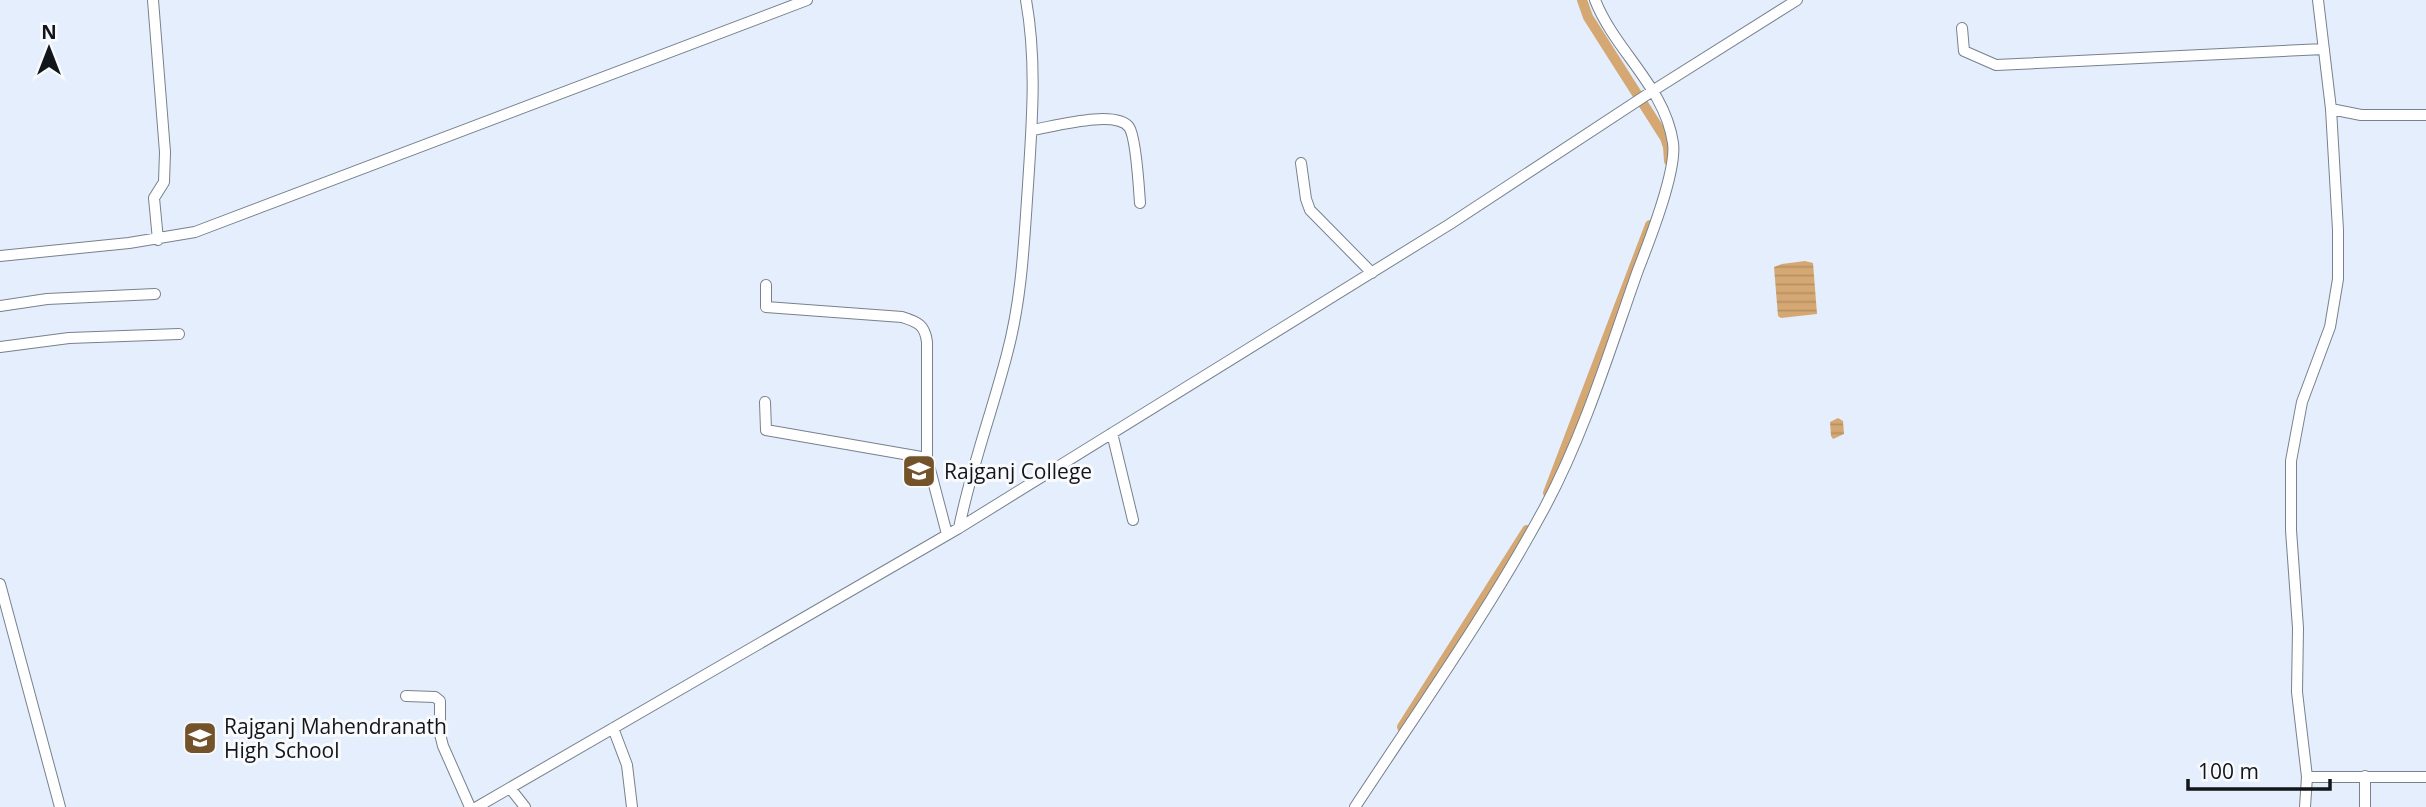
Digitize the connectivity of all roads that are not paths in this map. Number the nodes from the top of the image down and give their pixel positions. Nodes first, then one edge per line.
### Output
1 (153, 0) edge
2 (807, 0) edge
3 (1026, 0) edge
4 (1595, 0) edge
5 (1797, 0) edge
6 (2318, 0) edge
7 (1962, 28) dead end
8 (2324, 49) junction
9 (1646, 96) junction
10 (2331, 109) junction
11 (2426, 115) edge
12 (1032, 130) junction
13 (1301, 163) dead end
14 (1140, 203) dead end
15 (158, 240) junction
16 (0, 256) edge
17 (1372, 273) junction
18 (766, 285) dead end
19 (155, 294) dead end
20 (0, 306) edge
21 (179, 334) dead end
22 (0, 347) edge
23 (765, 402) dead end
24 (1112, 433) junction
25 (927, 458) junction
26 (1133, 520) dead end
27 (959, 527) junction
28 (947, 534) junction
29 (0, 584) edge
30 (407, 696) dead end
31 (613, 728) junction
32 (2365, 776) junction
33 (2307, 777) junction
34 (2426, 777) edge
35 (510, 788) junction
36 (60, 807) edge
37 (470, 807) edge
38 (477, 807) edge
39 (525, 807) edge
40 (632, 807) edge
41 (1355, 807) edge
42 (2305, 807) edge
43 (2365, 807) edge

1 - 15 street
2 - 15 street
3 - 12 street
4 - 9 street
5 - 9 street
6 - 8 street
7 - 8 street
8 - 10 street
9 - 17 street
9 - 41 street
10 - 11 street
10 - 33 street
12 - 14 street
12 - 27 street
13 - 17 street
15 - 16 street
17 - 24 street
18 - 25 street
19 - 20 street
21 - 22 street
23 - 25 street
24 - 26 street
24 - 27 street
25 - 28 street
27 - 28 street
28 - 31 street
29 - 36 street
30 - 37 street
31 - 35 street
31 - 40 street
32 - 33 street
32 - 34 street
32 - 43 street
33 - 42 street
35 - 38 street
35 - 39 street

